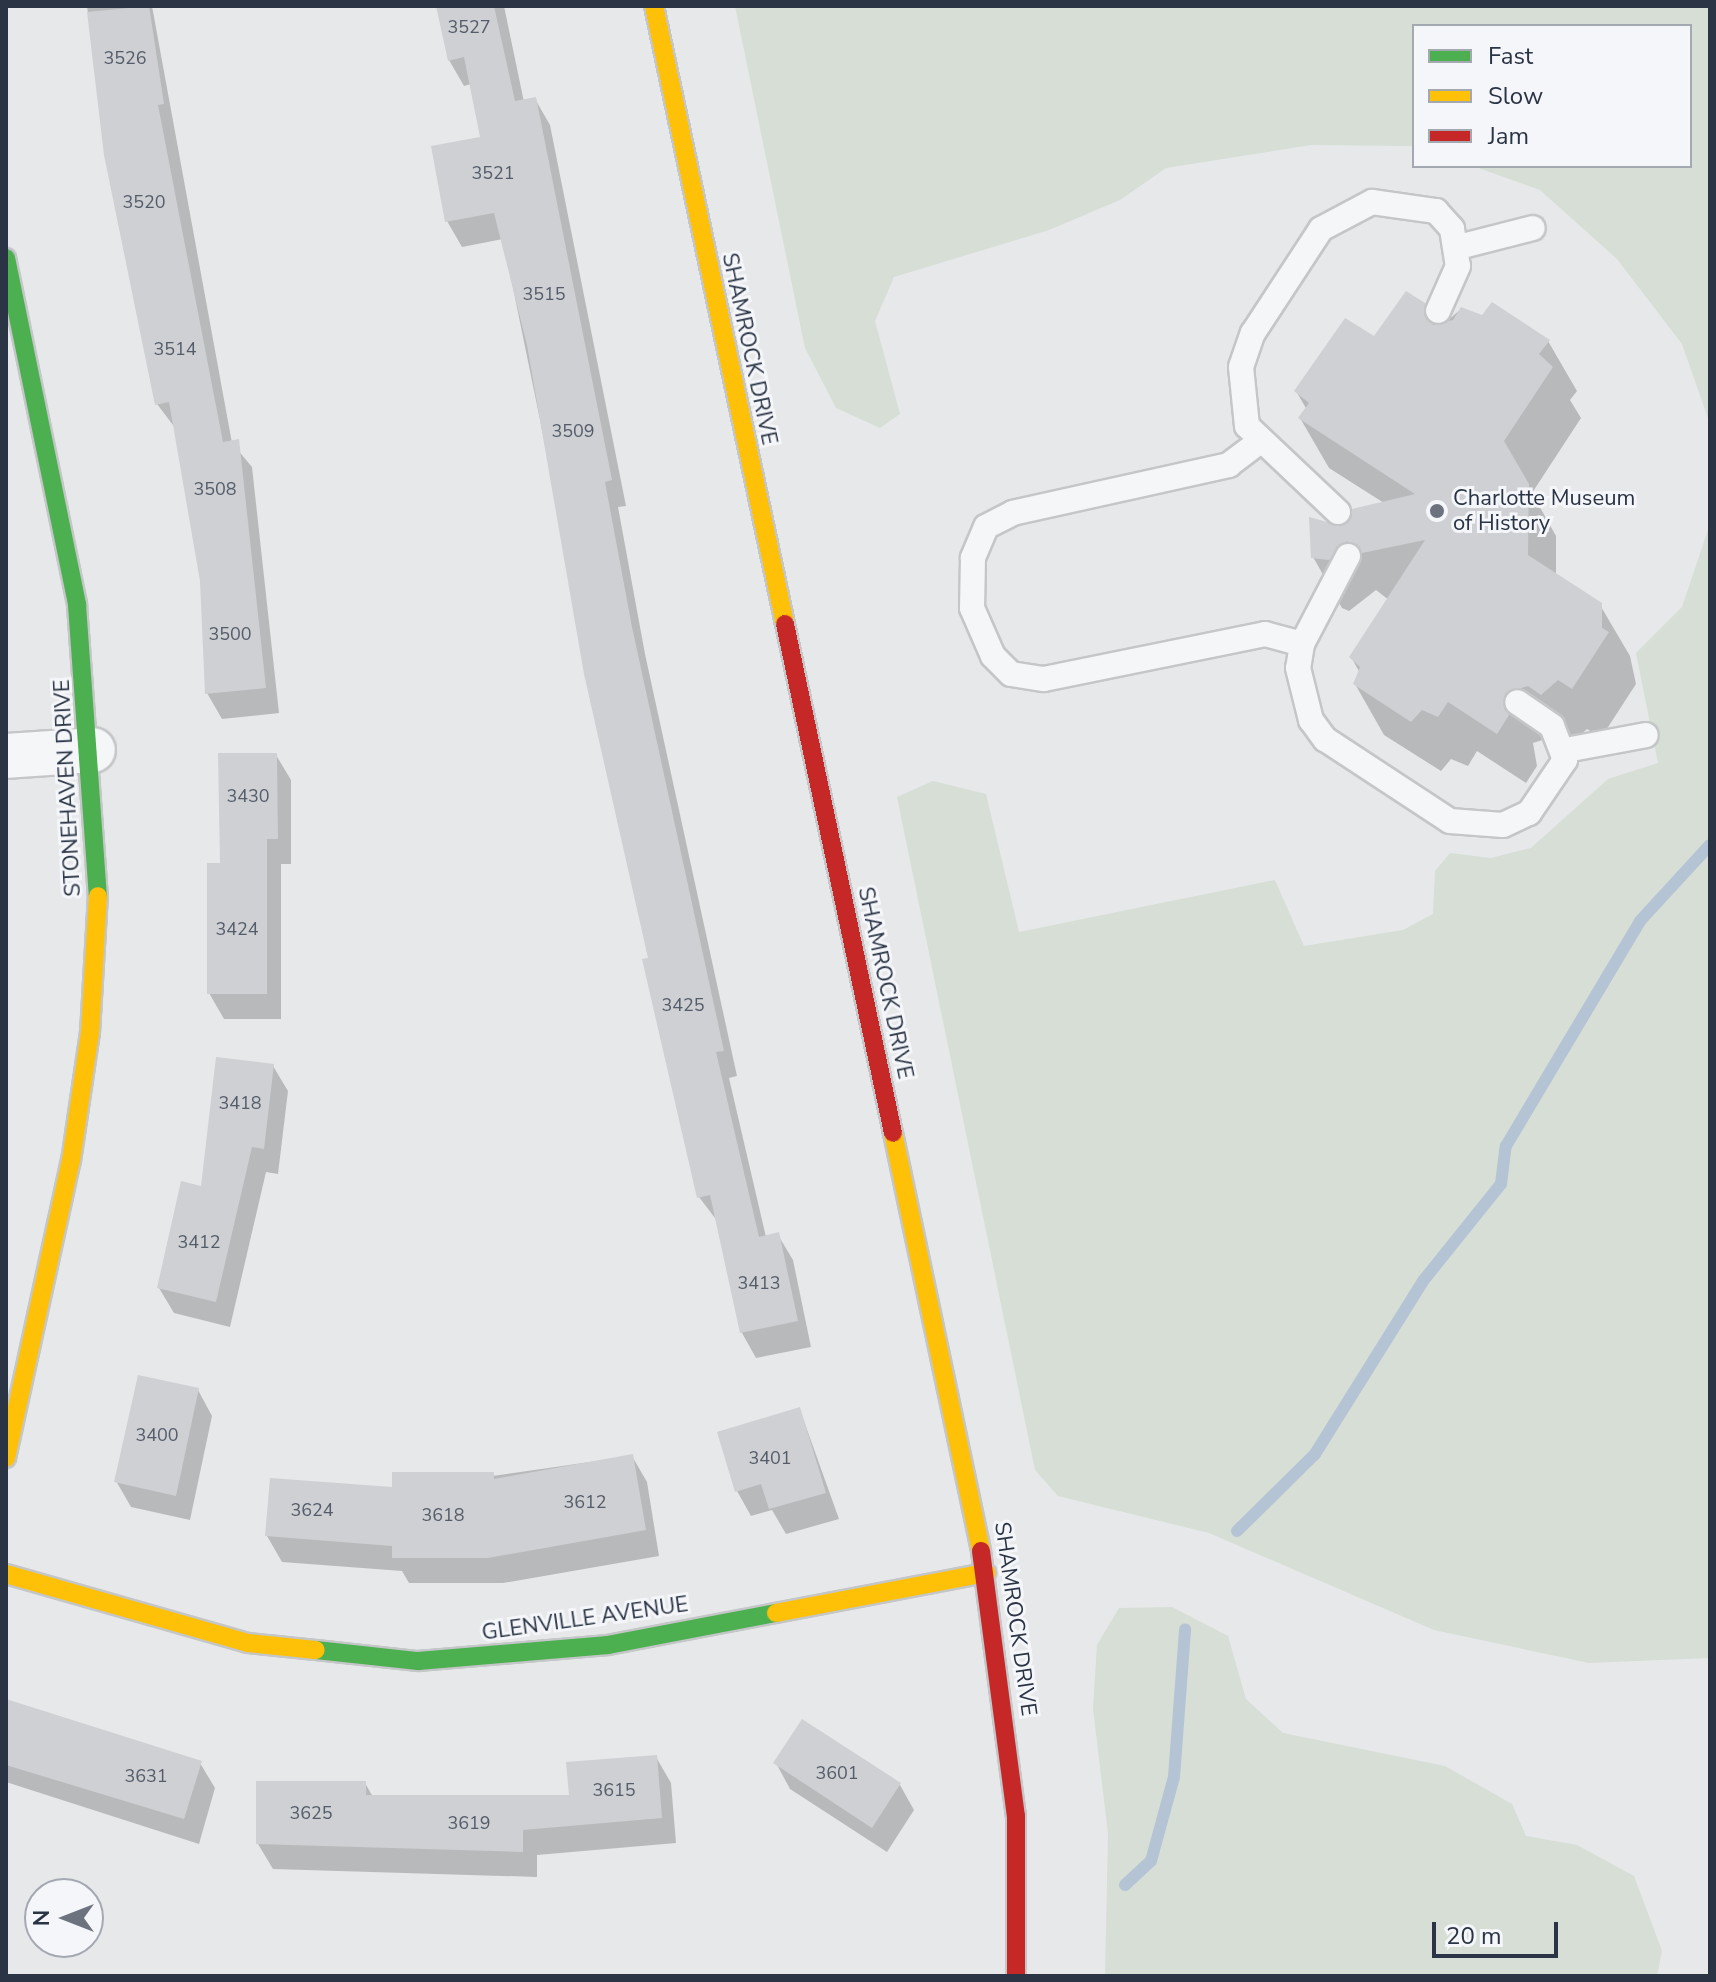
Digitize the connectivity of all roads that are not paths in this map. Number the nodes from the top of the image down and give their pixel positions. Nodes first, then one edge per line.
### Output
1 (654, 6) edge
2 (1533, 228) dead end
3 (1459, 247) junction
4 (6, 258) edge
5 (1438, 311) dead end
6 (1259, 442) junction
7 (1338, 512) dead end
8 (1348, 556) dead end
9 (1302, 644) junction
10 (1517, 702) dead end
11 (1646, 735) dead end
12 (93, 750) junction
13 (1566, 750) junction
14 (6, 756) edge
15 (6, 1458) edge
16 (986, 1573) junction
17 (6, 1574) edge
18 (1016, 1976) edge

1 - 16 street, SHAMROCK DRIVE
2 - 3 lane
3 - 5 lane
3 - 6 lane
4 - 12 street, STONEHAVEN DRIVE
6 - 7 lane
6 - 9 lane
8 - 9 lane
9 - 13 lane
10 - 13 lane
11 - 13 lane
12 - 14 street
12 - 15 street, STONEHAVEN DRIVE
16 - 17 street, GLENVILLE AVENUE
16 - 18 street, SHAMROCK DRIVE

